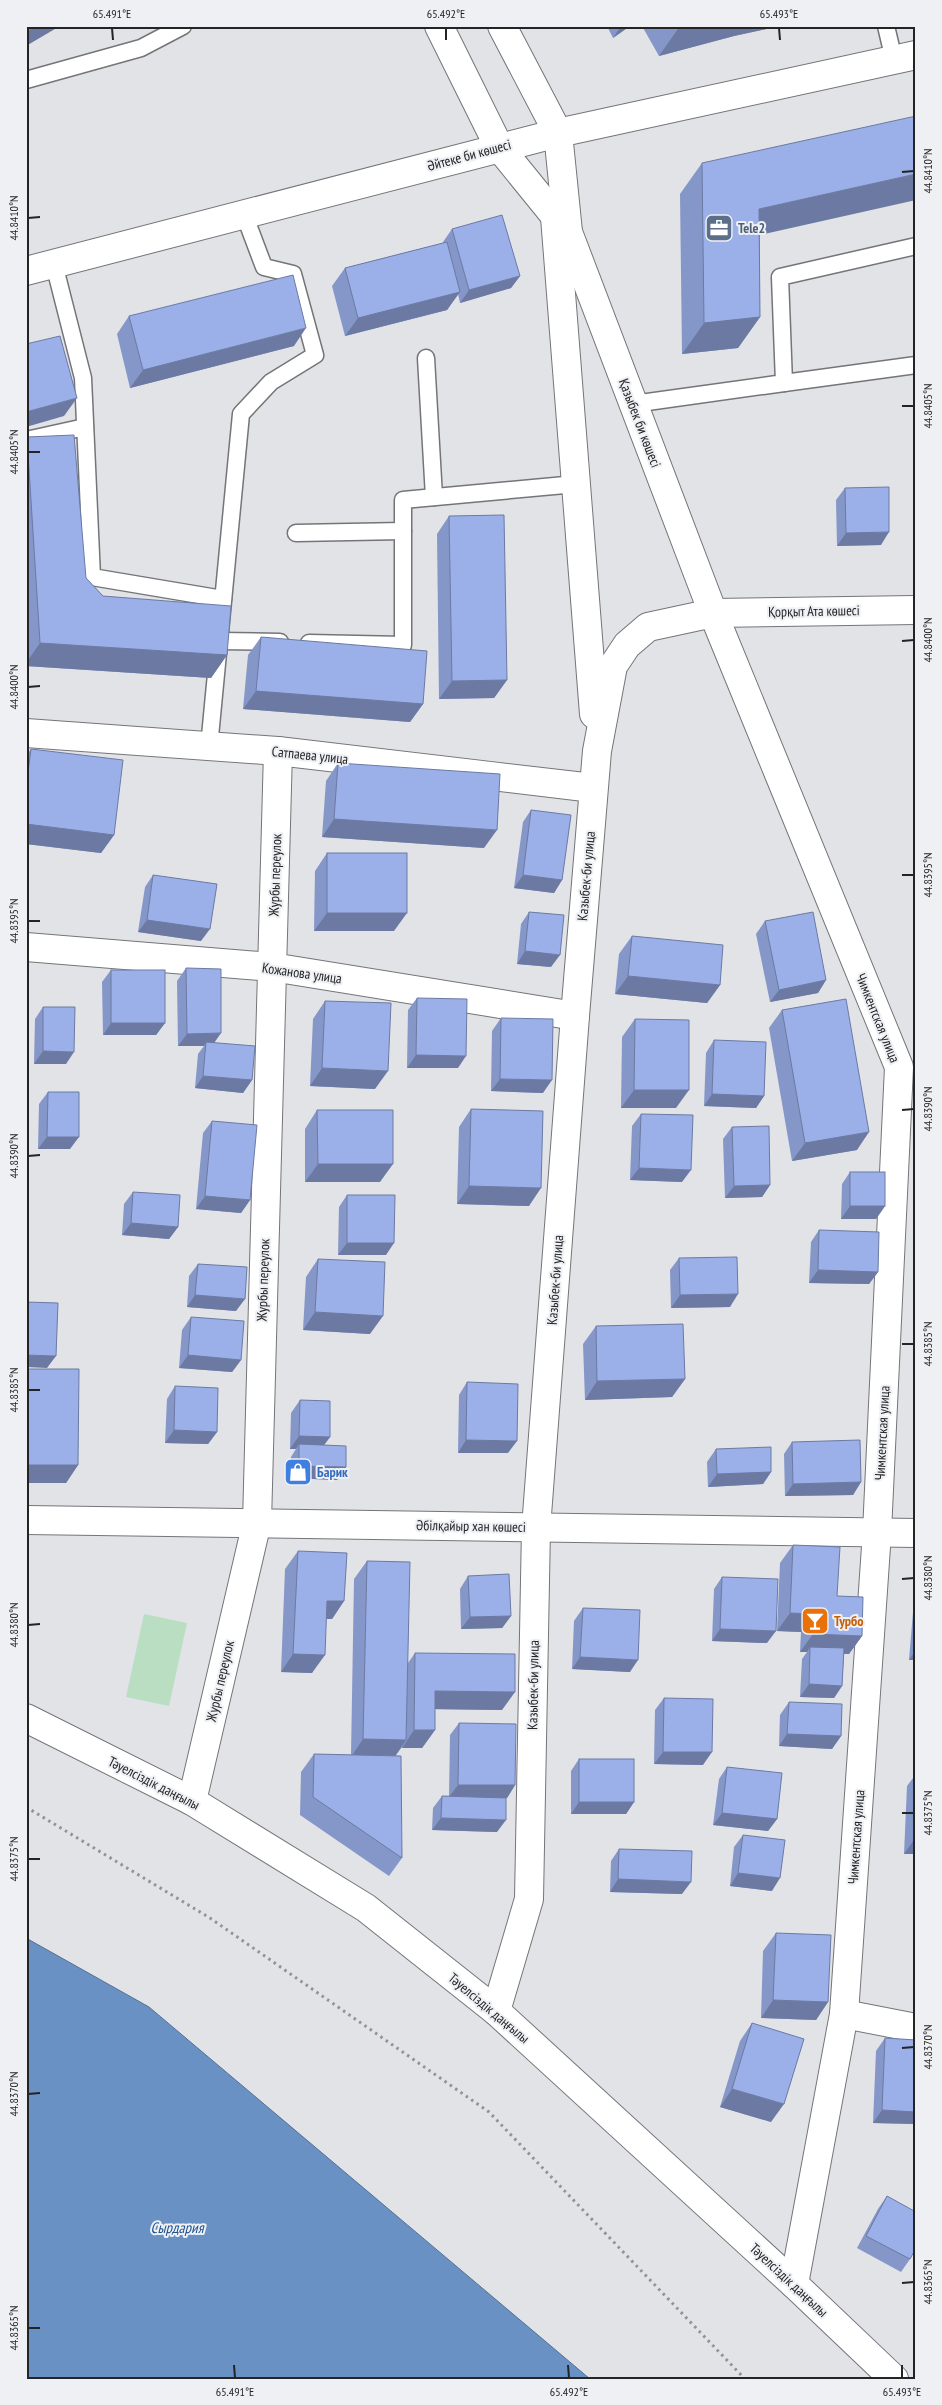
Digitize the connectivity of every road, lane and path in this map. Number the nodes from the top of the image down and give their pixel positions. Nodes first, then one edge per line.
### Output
1 (183, 26) edge
2 (439, 26) edge
3 (502, 26) edge
4 (886, 26) edge
5 (905, 58) edge
6 (26, 80) edge
7 (558, 133) junction
8 (499, 147) junction
9 (244, 214) junction
10 (561, 225) junction
11 (916, 246) edge
12 (54, 264) junction
13 (26, 272) edge
14 (426, 358) dead end
15 (916, 365) edge
16 (784, 382) junction
17 (633, 404) junction
18 (85, 427) junction
19 (26, 440) edge
20 (576, 484) junction
21 (434, 498) junction
22 (403, 530) junction
23 (296, 533) dead end
24 (223, 600) junction
25 (916, 610) edge
26 (713, 613) junction
27 (219, 640) junction
28 (26, 733) edge
29 (209, 747) junction
30 (278, 751) junction
31 (597, 751) junction
32 (593, 788) junction
33 (26, 947) edge
34 (272, 967) junction
35 (574, 1016) junction
36 (907, 1068) edge
37 (26, 1520) edge
38 (257, 1522) junction
39 (536, 1528) junction
40 (877, 1532) junction
41 (916, 1533) edge
42 (26, 1718) edge
43 (192, 1802) junction
44 (26, 1807) edge
45 (496, 2011) junction
46 (844, 2014) junction
47 (916, 2028) edge
48 (794, 2284) junction
49 (745, 2379) edge
50 (894, 2379) edge

1 - 6 lane
2 - 8 street, Қазыбек би көшесі
3 - 7 street, Қазыбек би көшесі
4 - 5 lane
5 - 7 street, Әйтеке би көшесі
7 - 8 street, Әйтеке би көшесі
7 - 10 street, Қазыбек би көшесі
8 - 9 street, Әйтеке би көшесі
8 - 10 street, Қазыбек би көшесі
9 - 12 street, Әйтеке би көшесі
9 - 24 lane
10 - 17 street, Қазыбек би көшесі
10 - 20 street
11 - 16 lane
12 - 13 street, Әйтеке би көшесі
12 - 18 lane
14 - 21 lane
15 - 16 lane
16 - 17 lane
17 - 26 street, Қазыбек би көшесі
18 - 19 lane
18 - 24 lane
20 - 21 lane
20 - 31 street
21 - 22 lane
22 - 23 lane
22 - 27 lane
24 - 27 lane
25 - 26 street, Қорқыт Ата көшесі
26 - 31 street, Казыбек-би улица
26 - 36 street, Чимкентская улица
27 - 29 lane
28 - 29 street, Сатпаева улица
29 - 30 street, Сатпаева улица
30 - 32 street, Сатпаева улица
30 - 34 street, Журбы переулок
31 - 32 street, Казыбек-би улица
32 - 35 street, Казыбек-би улица
33 - 34 street, Кожанова улица
34 - 35 street, Кожанова улица
34 - 38 street, Журбы переулок
35 - 39 street, Казыбек-би улица
36 - 40 street, Чимкентская улица
37 - 38 street, Әбілқайыр хан көшесі
38 - 39 street, Әбілқайыр хан көшесі
38 - 43 street, Журбы переулок
39 - 40 street, Әбілқайыр хан көшесі
39 - 45 street, Казыбек-би улица
40 - 41 street, Әбілқайыр хан көшесі
40 - 46 street, Чимкентская улица
42 - 43 street, Тәуелсіздік даңғылы
43 - 45 street, Тәуелсіздік даңғылы
44 - 49 path
45 - 48 street, Тәуелсіздік даңғылы
46 - 47 street
46 - 48 street, Чимкентская улица
48 - 50 street, Тәуелсіздік даңғылы

